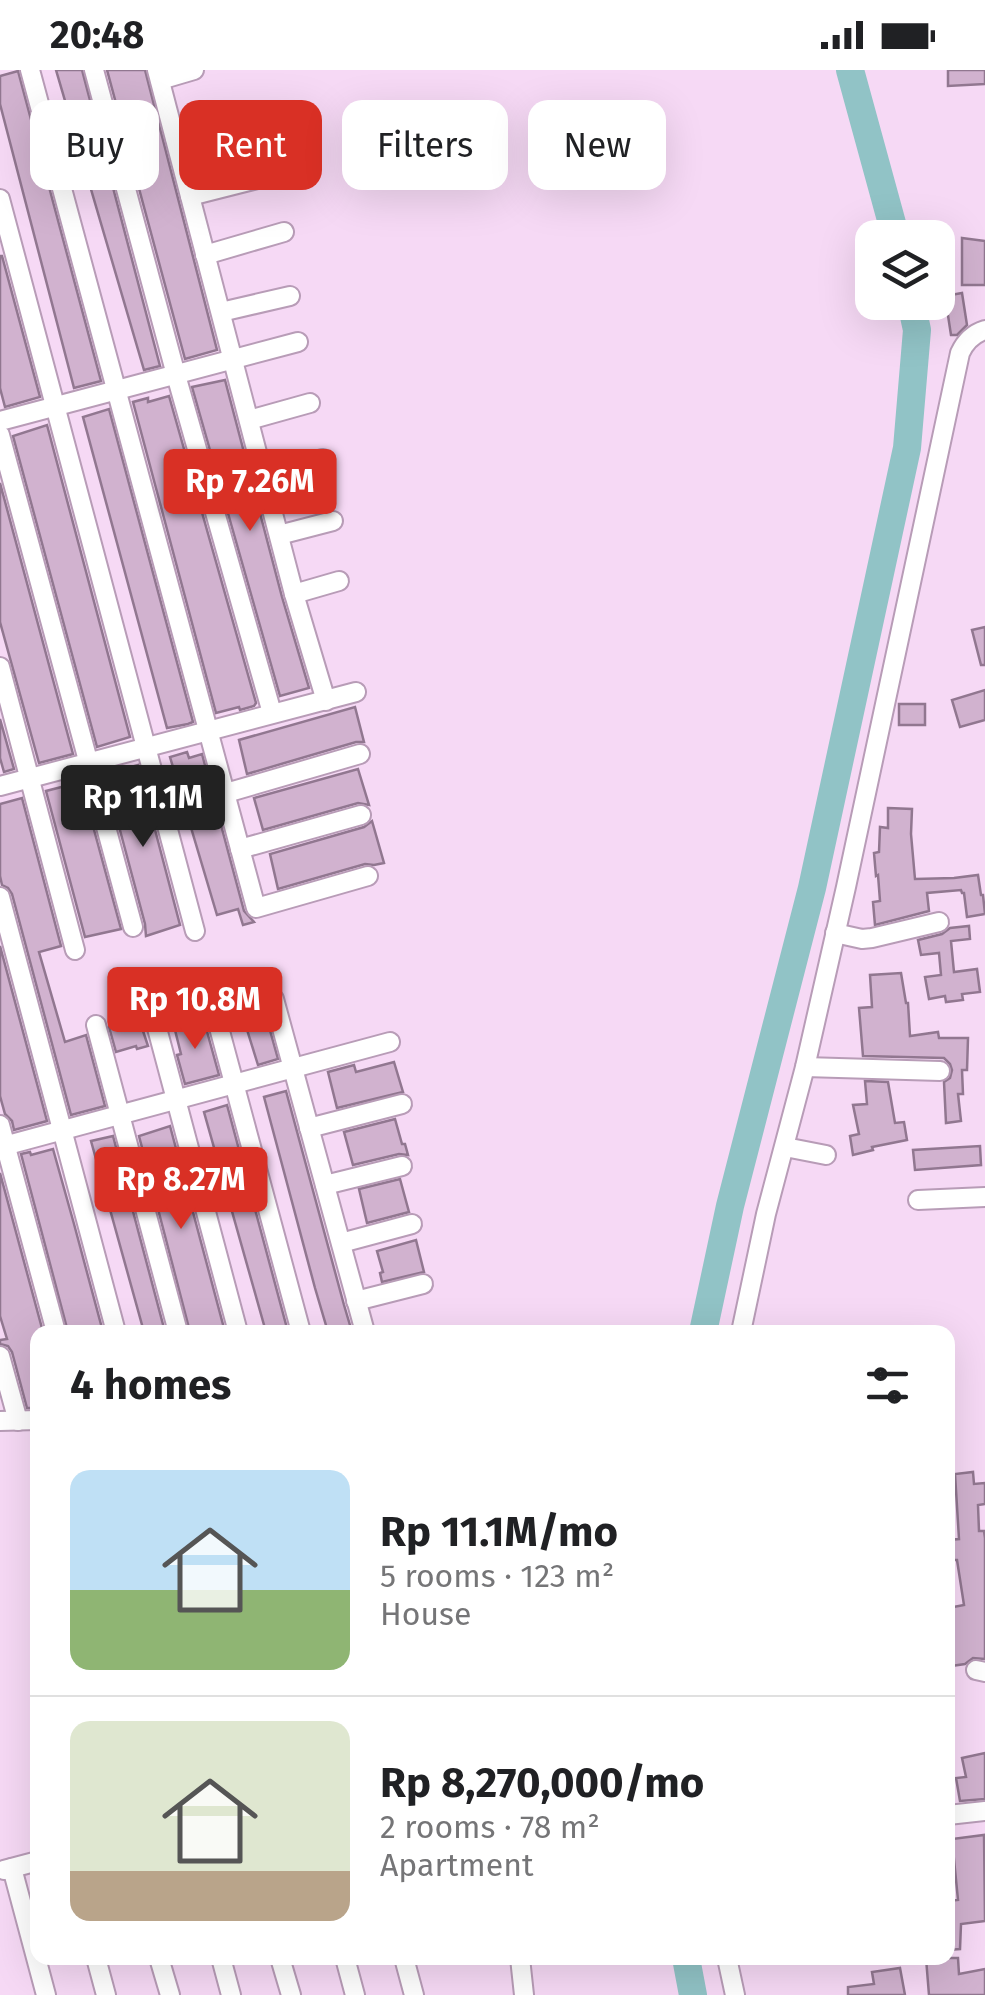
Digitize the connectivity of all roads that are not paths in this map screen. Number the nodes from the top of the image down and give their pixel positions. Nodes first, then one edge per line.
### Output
1 (30, 70) edge
2 (94, 70) edge
3 (194, 70) edge
4 (159, 75) edge
5 (179, 137) edge
6 (175, 138) junction
7 (214, 190) edge
8 (190, 196) junction
9 (0, 199) edge
10 (284, 232) dead end
11 (205, 254) junction
12 (290, 296) dead end
13 (220, 312) junction
14 (985, 330) edge
15 (298, 342) dead end
16 (233, 360) junction
17 (176, 375) junction
18 (115, 391) junction
19 (310, 403) dead end
20 (55, 407) junction
21 (248, 420) junction
22 (0, 421) edge
23 (0, 436) edge
24 (322, 460) dead end
25 (263, 475) junction
26 (334, 522) dead end
27 (279, 535) junction
28 (339, 581) dead end
29 (294, 594) junction
30 (0, 667) edge
31 (356, 692) dead end
32 (326, 700) junction
33 (272, 714) junction
34 (210, 731) junction
35 (146, 748) junction
36 (360, 754) dead end
37 (88, 763) junction
38 (30, 778) junction
39 (0, 786) edge
40 (226, 792) junction
41 (361, 815) dead end
42 (240, 849) junction
43 (368, 876) dead end
44 (0, 897) edge
45 (939, 922) dead end
46 (133, 926) dead end
47 (194, 931) dead end
48 (836, 932) junction
49 (75, 950) dead end
50 (274, 999) dead end
51 (214, 1010) dead end
52 (154, 1018) dead end
53 (96, 1026) dead end
54 (390, 1042) dead end
55 (805, 1066) junction
56 (293, 1068) junction
57 (940, 1071) dead end
58 (234, 1084) junction
59 (176, 1100) junction
60 (402, 1104) dead end
61 (120, 1115) junction
62 (0, 1125) edge
63 (309, 1128) junction
64 (62, 1130) junction
65 (3, 1146) edge
66 (785, 1147) junction
67 (826, 1154) dead end
68 (402, 1166) dead end
69 (325, 1185) junction
70 (985, 1197) edge
71 (918, 1200) dead end
72 (412, 1224) dead end
73 (341, 1244) junction
74 (423, 1284) dead end
75 (356, 1301) junction
76 (54, 1325) edge
77 (114, 1325) edge
78 (176, 1325) edge
79 (236, 1325) edge
80 (299, 1325) edge
81 (363, 1325) edge
82 (742, 1325) edge
83 (0, 1356) edge
84 (9, 1421) edge
85 (985, 1811) edge
86 (955, 1814) edge
87 (6, 1870) edge
88 (30, 1945) edge
89 (36, 1965) edge
90 (98, 1965) edge
91 (162, 1965) edge
92 (222, 1965) edge
93 (282, 1965) edge
94 (347, 1965) edge
95 (406, 1965) edge
96 (521, 1965) edge
97 (728, 1965) edge
98 (46, 1995) edge
99 (106, 1995) edge
100 (170, 1995) edge
101 (231, 1995) edge
102 (291, 1995) edge
103 (355, 1995) edge
104 (414, 1995) edge
105 (524, 1995) edge
106 (734, 1995) edge

1 - 18 street
2 - 17 street
3 - 4 street
4 - 6 street
5 - 6 street
6 - 8 street
7 - 8 street
8 - 11 street
9 - 20 street
10 - 11 street
11 - 13 street
12 - 13 street
13 - 16 street
14 - 48 street
15 - 16 street
16 - 17 street
16 - 21 street
17 - 18 street
17 - 33 street
18 - 20 street
18 - 34 street
19 - 21 street
20 - 22 street
20 - 35 street
21 - 25 street
23 - 37 street
24 - 25 street
25 - 27 street
26 - 27 street
27 - 29 street
28 - 29 street
29 - 32 street
30 - 38 street
31 - 32 street
32 - 33 street
33 - 34 street
34 - 35 street
34 - 40 street
35 - 37 street
35 - 47 street
36 - 40 street
37 - 38 street
37 - 46 street
38 - 39 street
38 - 49 street
40 - 42 street
41 - 42 street
42 - 43 street
44 - 64 street
45 - 48 street
48 - 55 street
50 - 56 street
51 - 58 street
52 - 59 street
53 - 61 street
54 - 56 street
55 - 57 street
55 - 66 street
56 - 58 street
56 - 63 street
58 - 59 street
58 - 80 street
59 - 61 street
59 - 79 street
60 - 63 street
61 - 64 street
61 - 78 street
62 - 65 street
63 - 69 street
64 - 65 street
64 - 77 street
65 - 76 street
66 - 67 street
66 - 82 street
68 - 69 street
69 - 73 street
70 - 71 street
72 - 73 street
73 - 75 street
74 - 75 street
75 - 81 street
83 - 84 street
85 - 86 street
87 - 88 street
89 - 98 street
90 - 99 street
91 - 100 street
92 - 101 street
93 - 102 street
94 - 103 street
95 - 104 street
96 - 105 street
97 - 106 street

